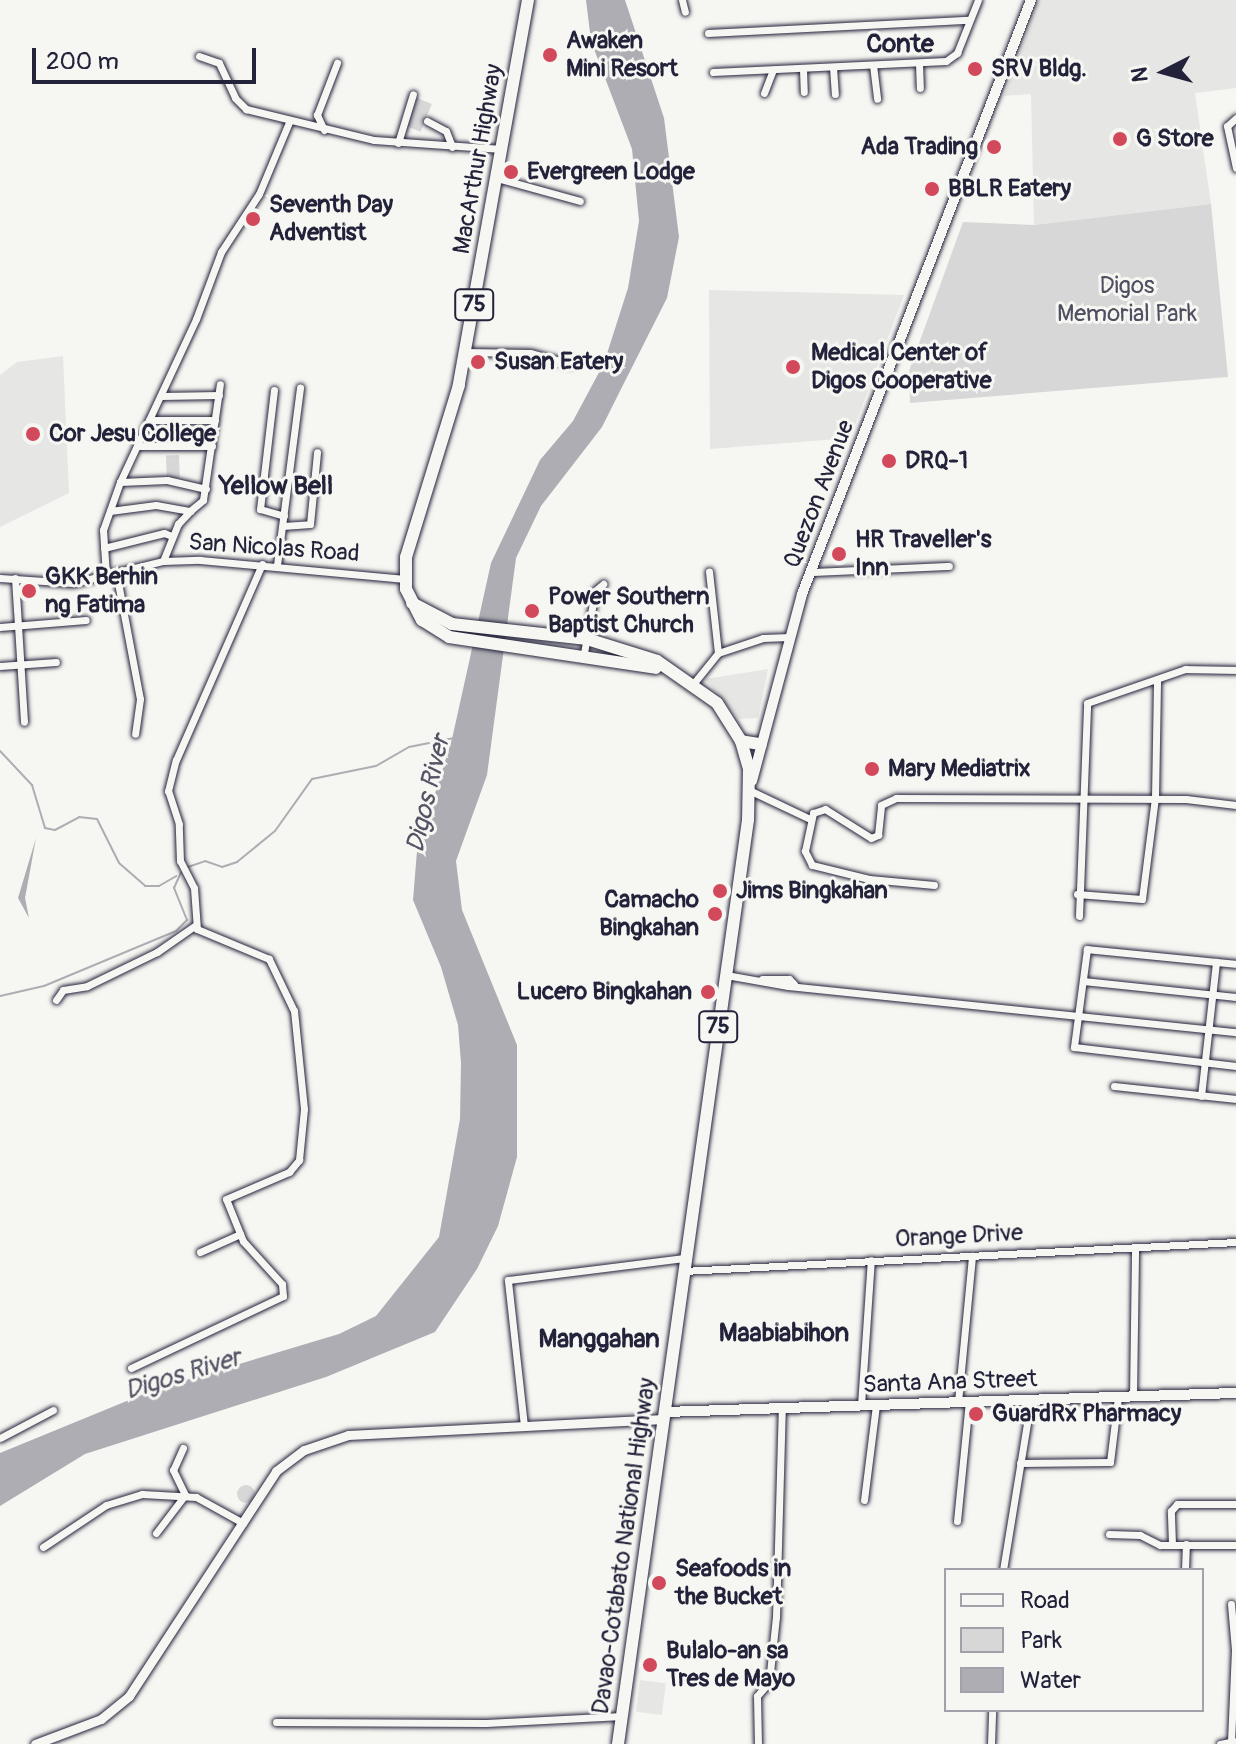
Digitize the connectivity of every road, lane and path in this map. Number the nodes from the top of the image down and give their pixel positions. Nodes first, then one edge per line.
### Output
1 (528, 0) edge
2 (682, 0) edge
3 (978, 0) edge
4 (1031, 0) edge
5 (685, 12) dead end
6 (969, 20) junction
7 (708, 33) dead end
8 (199, 56) dead end
9 (337, 63) dead end
10 (919, 63) junction
11 (873, 65) junction
12 (833, 67) junction
13 (803, 69) junction
14 (773, 70) junction
15 (713, 72) dead end
16 (920, 88) dead end
17 (804, 92) dead end
18 (764, 93) dead end
19 (413, 94) dead end
20 (835, 94) dead end
21 (877, 99) dead end
22 (1236, 118) edge
23 (290, 120) junction
24 (427, 121) dead end
25 (324, 130) junction
26 (398, 143) junction
27 (452, 147) junction
28 (502, 149) junction
29 (1236, 168) edge
30 (497, 178) junction
31 (580, 201) dead end
32 (465, 352) junction
33 (571, 364) dead end
34 (220, 384) dead end
35 (300, 387) dead end
36 (274, 390) dead end
37 (219, 395) junction
38 (161, 396) junction
39 (149, 420) junction
40 (215, 420) junction
41 (137, 446) junction
42 (212, 446) junction
43 (317, 452) dead end
44 (120, 482) junction
45 (206, 489) junction
46 (110, 511) junction
47 (190, 511) junction
48 (284, 516) junction
49 (283, 526) junction
50 (172, 536) junction
51 (104, 548) junction
52 (163, 561) junction
53 (262, 564) junction
54 (277, 565) junction
55 (949, 566) dead end
56 (709, 571) dead end
57 (116, 572) junction
58 (811, 572) junction
59 (106, 575) junction
60 (0, 578) edge
61 (15, 578) junction
62 (405, 579) junction
63 (603, 584) dead end
64 (86, 620) dead end
65 (18, 626) junction
66 (0, 627) edge
67 (789, 637) junction
68 (516, 639) junction
69 (587, 639) junction
70 (584, 653) junction
71 (718, 653) junction
72 (56, 662) dead end
73 (21, 665) junction
74 (0, 666) edge
75 (1236, 670) edge
76 (681, 677) junction
77 (1157, 680) junction
78 (693, 684) junction
79 (24, 722) dead end
80 (135, 734) dead end
81 (741, 741) junction
82 (761, 744) junction
83 (751, 787) junction
84 (1083, 798) junction
85 (1155, 798) junction
86 (1236, 805) edge
87 (810, 819) junction
88 (934, 885) dead end
89 (1077, 894) junction
90 (1079, 916) dead end
91 (196, 925) junction
92 (1216, 962) junction
93 (1236, 964) edge
94 (726, 975) junction
95 (1083, 981) junction
96 (1212, 995) junction
97 (1236, 997) edge
98 (56, 1000) dead end
99 (1079, 1014) junction
100 (1208, 1029) junction
101 (1236, 1032) edge
102 (1205, 1063) junction
103 (1236, 1066) edge
104 (1114, 1086) dead end
105 (1201, 1096) junction
106 (1236, 1099) edge
107 (240, 1234) junction
108 (1236, 1242) edge
109 (1135, 1248) junction
110 (200, 1252) dead end
111 (972, 1256) junction
112 (871, 1260) junction
113 (684, 1264) junction
114 (131, 1368) dead end
115 (1236, 1393) edge
116 (1118, 1397) junction
117 (1133, 1397) junction
118 (1031, 1399) junction
119 (963, 1401) junction
120 (861, 1405) junction
121 (876, 1405) junction
122 (782, 1408) junction
123 (53, 1410) dead end
124 (664, 1416) junction
125 (524, 1426) junction
126 (0, 1438) edge
127 (183, 1448) dead end
128 (1020, 1463) junction
129 (185, 1495) junction
130 (864, 1500) dead end
131 (1236, 1504) edge
132 (957, 1521) dead end
133 (243, 1523) junction
134 (156, 1533) dead end
135 (1109, 1534) dead end
136 (1172, 1544) junction
137 (1186, 1544) junction
138 (1236, 1545) edge
139 (43, 1547) dead end
140 (1003, 1568) edge
141 (1185, 1568) edge
142 (1231, 1604) dead end
143 (992, 1712) edge
144 (623, 1716) junction
145 (276, 1722) dead end
146 (1234, 1741) edge
147 (35, 1744) edge
148 (618, 1744) edge
149 (758, 1744) edge
150 (991, 1744) edge
151 (1220, 1744) edge

1 - 28 highway, MacArthur Highway / 75
2 - 5 street
3 - 6 street
4 - 58 main road, Quezon Avenue
6 - 7 street
6 - 10 street
8 - 23 street
9 - 25 street
10 - 11 street
10 - 16 street
11 - 12 street
11 - 21 street
12 - 13 street
12 - 20 street
13 - 14 street
13 - 17 street
14 - 15 street
14 - 18 street
19 - 26 street
22 - 29 street
23 - 25 street
23 - 38 street
24 - 27 street
25 - 26 street
26 - 27 street
27 - 28 street
28 - 30 highway, MacArthur Highway / 75
30 - 31 street
30 - 32 highway, MacArthur Highway / 75
32 - 33 street
32 - 62 highway, MacArthur Highway / 75
34 - 37 street
35 - 48 street
36 - 48 street
37 - 38 street
37 - 40 street
38 - 39 street
39 - 40 street
39 - 41 street
40 - 42 street
41 - 42 street
41 - 44 street
42 - 45 street
43 - 49 street
44 - 45 street
44 - 46 street
45 - 47 street
46 - 47 street
46 - 51 street
47 - 50 street
48 - 49 street
49 - 54 street
50 - 51 street
50 - 52 street
51 - 59 street
52 - 53 street, San Nicolas Road
52 - 57 street, San Nicolas Road
53 - 54 street, San Nicolas Road
53 - 91 street
54 - 62 street, San Nicolas Road
55 - 58 street
56 - 71 street
57 - 59 street, San Nicolas Road
57 - 80 street
58 - 67 main road, Quezon Avenue
59 - 61 street, San Nicolas Road
60 - 61 street, San Nicolas Road
61 - 65 street
62 - 68 highway, MacArthur Highway / 75
63 - 69 street
64 - 65 street
65 - 66 street
65 - 73 street
67 - 71 street
67 - 82 main road, Quezon Avenue
68 - 69 highway, MacArthur Highway / 75
68 - 70 highway, MacArthur Highway / 75
69 - 70 street
69 - 76 highway, MacArthur Highway / 75
70 - 76 highway, MacArthur Highway / 75
71 - 78 street
72 - 73 street
73 - 74 street
73 - 79 street
75 - 77 street
76 - 78 highway, MacArthur Highway / 75
77 - 84 street
77 - 85 street
78 - 81 highway, MacArthur Highway / 75
81 - 82 highway
81 - 83 highway, MacArthur Highway / 75
82 - 83 main road, Quezon Avenue
83 - 87 street
83 - 94 highway, Davao-Cotabato National Highway / 75
84 - 85 street
84 - 87 street
84 - 89 street
85 - 86 street
85 - 89 street
87 - 88 street
89 - 90 street
91 - 98 street
91 - 107 street
92 - 93 street
92 - 95 street
92 - 96 street
94 - 99 street
94 - 113 highway, Davao-Cotabato National Highway / 75
95 - 96 street
95 - 99 street
96 - 97 street
96 - 100 street
99 - 100 street
99 - 102 street
100 - 101 street
100 - 102 street
102 - 103 street
102 - 105 street
104 - 105 street
105 - 106 street
107 - 110 street
107 - 114 street
108 - 109 street, Orange Drive
109 - 111 street, Orange Drive
109 - 117 street
111 - 112 street, Orange Drive
111 - 119 street
112 - 113 street, Orange Drive
112 - 120 street
113 - 124 highway, Davao-Cotabato National Highway / 75
113 - 125 street, Orange Drive
115 - 117 main road, Santa Ana Street
116 - 117 main road, Santa Ana Street
116 - 118 main road, Santa Ana Street
116 - 128 street
118 - 119 main road, Santa Ana Street
118 - 128 street
119 - 121 main road, Santa Ana Street
119 - 132 street
120 - 121 main road, Santa Ana Street
120 - 122 main road, Santa Ana Street
121 - 130 street
122 - 124 main road, Santa Ana Street
122 - 149 street
123 - 126 street
124 - 125 street
124 - 144 highway, Davao-Cotabato National Highway / 75
125 - 133 street
127 - 129 street
128 - 140 street
129 - 133 street
129 - 134 street
129 - 139 street
131 - 136 street
133 - 147 street
135 - 136 street
136 - 137 street
137 - 138 street
137 - 141 street
142 - 146 street
143 - 150 street
144 - 145 street
144 - 148 highway, Davao-Cotabato National Highway / 75
146 - 151 street

